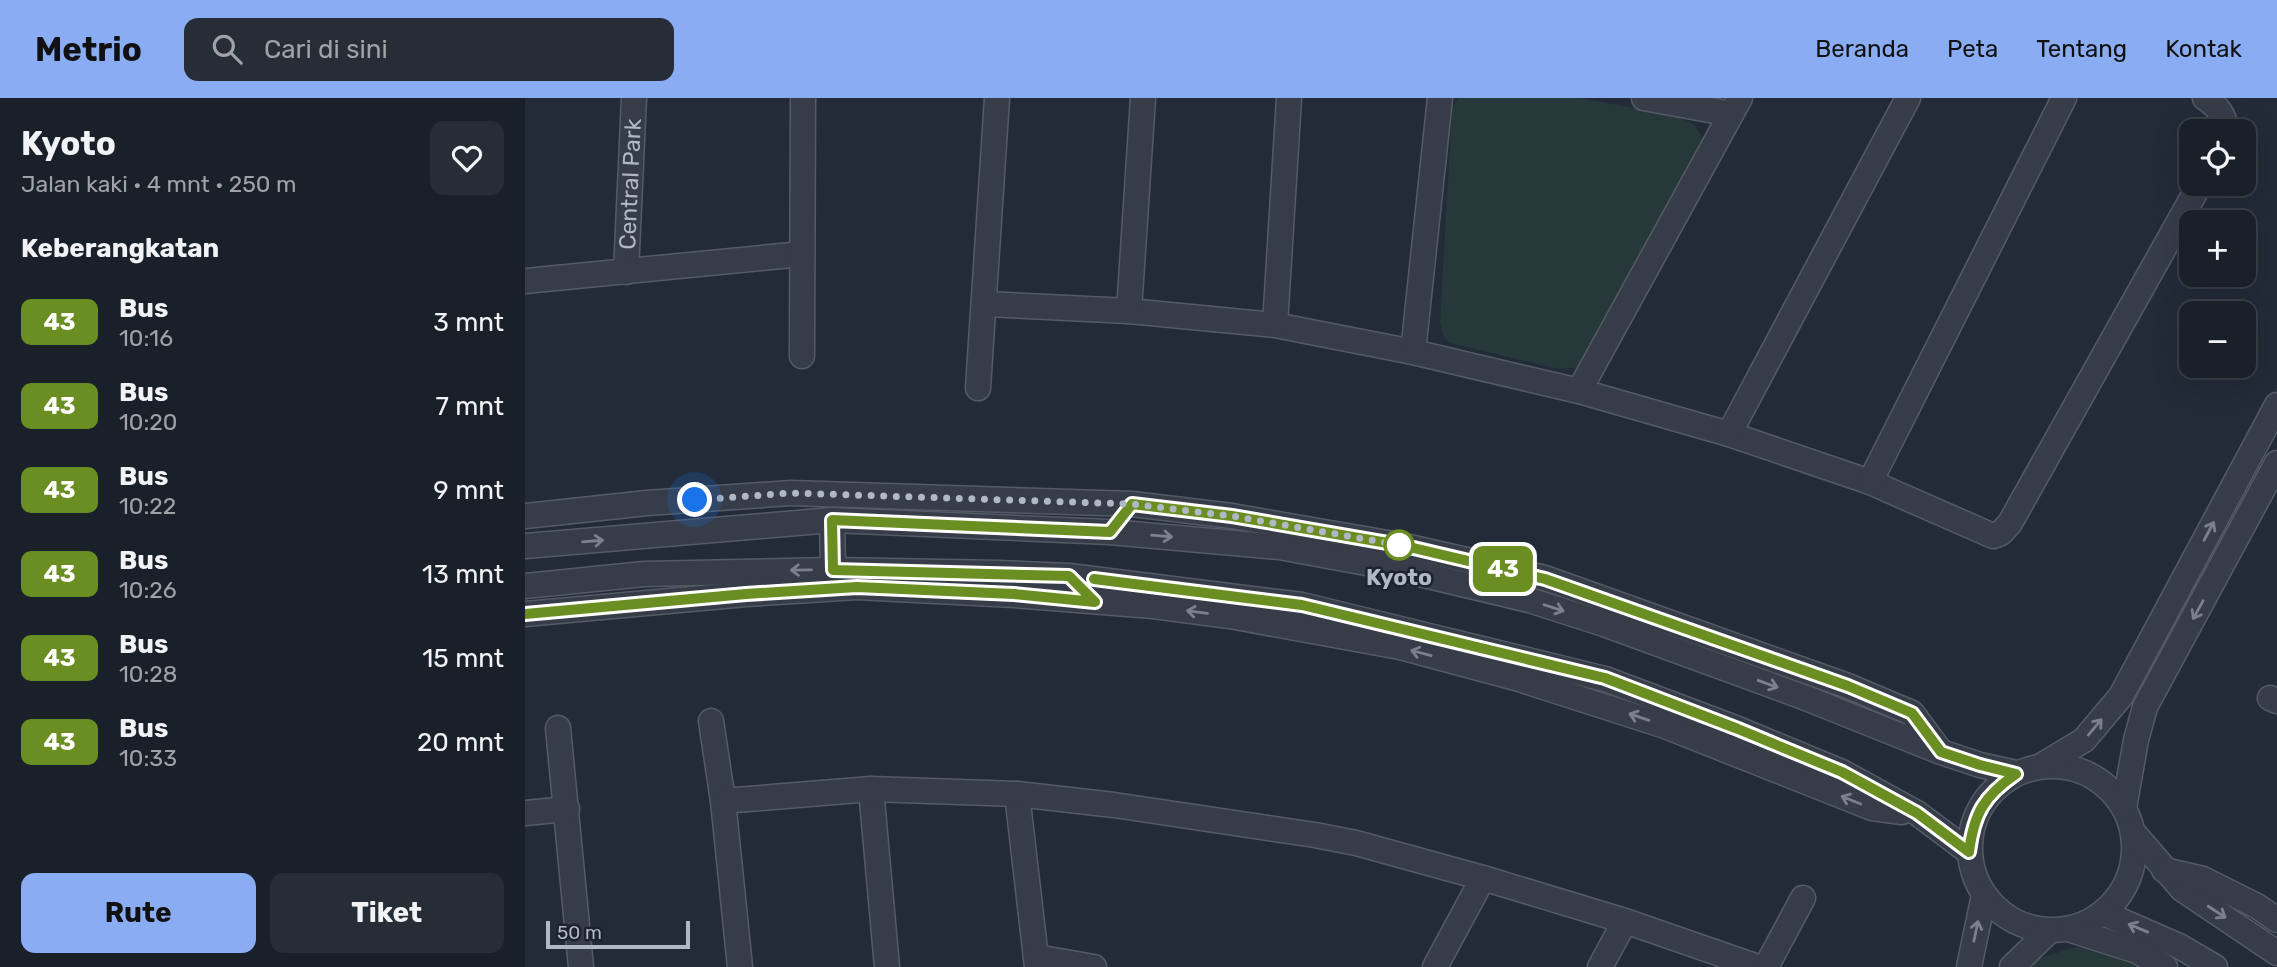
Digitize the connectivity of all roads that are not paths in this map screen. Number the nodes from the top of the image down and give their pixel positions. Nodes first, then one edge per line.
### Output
1 (634, 98) edge
2 (803, 98) edge
3 (997, 98) edge
4 (1143, 98) edge
5 (1289, 98) edge
6 (1440, 98) edge
7 (1644, 98) edge
8 (1908, 98) edge
9 (2064, 98) edge
10 (2205, 98) edge
11 (1735, 106) edge
12 (2225, 119) edge
13 (2193, 196) edge
14 (802, 254) junction
15 (626, 272) junction
16 (525, 281) edge
17 (985, 304) junction
18 (1129, 311) junction
19 (1275, 325) junction
20 (1413, 352) junction
21 (802, 356) dead end
22 (978, 388) dead end
23 (1579, 391) junction
24 (2277, 405) edge
25 (1729, 434) junction
26 (2277, 463) edge
27 (1870, 482) junction
28 (1132, 504) junction
29 (525, 516) edge
30 (832, 520) junction
31 (1110, 532) junction
32 (525, 546) edge
33 (833, 570) junction
34 (1069, 576) junction
35 (525, 586) edge
36 (1590, 594) junction
37 (1095, 602) junction
38 (525, 614) edge
39 (1604, 624) junction
40 (1605, 678) junction
41 (1576, 696) junction
42 (711, 720) dead end
43 (558, 728) dead end
44 (1941, 752) junction
45 (2040, 766) junction
46 (2016, 774) junction
47 (871, 789) junction
48 (1017, 794) junction
49 (723, 802) junction
50 (2124, 808) junction
51 (566, 809) junction
52 (525, 813) edge
53 (1917, 813) junction
54 (2133, 832) junction
55 (1969, 852) junction
56 (2164, 870) junction
57 (1483, 878) junction
58 (1984, 895) junction
59 (1803, 898) dead end
60 (2103, 913) junction
61 (1625, 920) junction
62 (2277, 920) edge
63 (2059, 930) junction
64 (2277, 953) edge
65 (1037, 962) edge
66 (581, 967) edge
67 (740, 967) edge
68 (887, 967) edge
69 (1094, 967) edge
70 (1435, 967) edge
71 (1600, 967) edge
72 (1758, 967) edge
73 (1766, 967) edge
74 (1969, 967) edge
75 (2012, 967) edge
76 (2165, 967) edge
77 (2215, 967) edge

1 - 15 street, Central Park
2 - 14 street
3 - 17 street
4 - 18 street
5 - 19 street
6 - 20 street
7 - 11 street
8 - 25 street
9 - 27 street
10 - 12 street
11 - 23 street
13 - 27 street
14 - 15 street
14 - 21 street
15 - 16 street
17 - 18 street
17 - 22 street
18 - 19 street
19 - 20 street
20 - 23 street
23 - 25 street
45 -> 24 street
25 - 27 street
26 -> 50 street
28 - 29 street
28 - 31 street
28 - 36 street
30 - 31 street
32 -> 30 street
30 - 33 street
31 -> 39 street
33 - 34 street
33 -> 35 street
34 - 37 street
34 - 40 street
36 - 39 street
36 - 44 street
37 - 38 street
41 -> 37 street
39 -> 44 street
40 - 41 street
40 - 53 street
53 -> 41 street
42 - 49 street
43 - 51 street
44 - 46 street
45 - 46 street
45 - 50 street
46 - 55 street
47 - 48 street
47 - 49 street
47 - 68 street
48 - 57 street
48 - 65 street
49 - 67 street
50 - 54 street
51 - 52 street
51 - 66 street
53 - 55 street
54 - 56 street
54 - 60 street
55 - 58 street
56 - 62 street
56 -> 64 street
57 - 61 street
57 - 70 street
58 - 63 street
74 -> 58 street
59 - 73 street
60 - 63 street
77 -> 60 street
61 - 71 street
61 - 72 street
63 - 75 street
63 - 76 street
65 - 69 street

